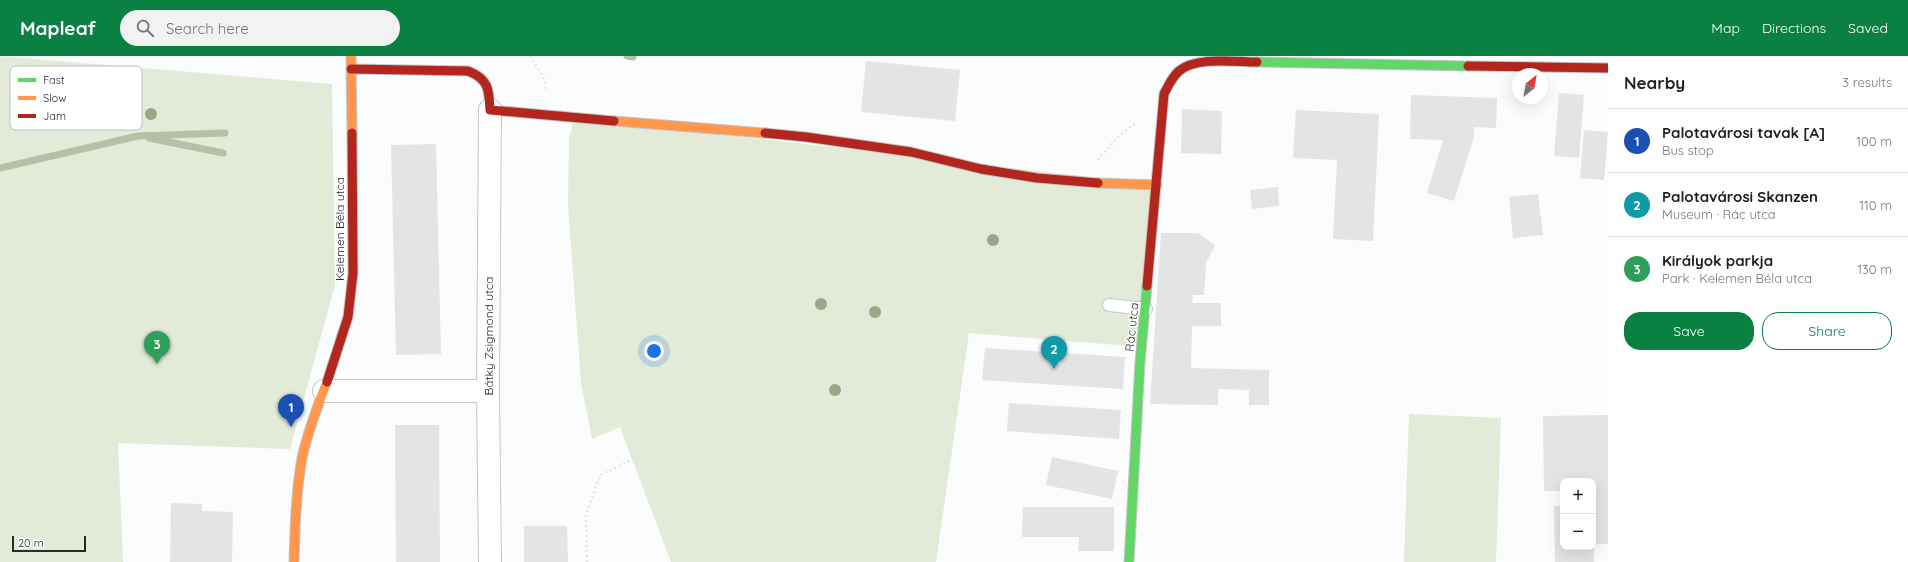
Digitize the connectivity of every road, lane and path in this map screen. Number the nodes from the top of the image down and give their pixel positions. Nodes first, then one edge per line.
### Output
1 (351, 56) edge
2 (530, 56) edge
3 (1564, 62) edge
4 (1608, 68) edge
5 (351, 69) junction
6 (0, 88) edge
7 (10, 89) edge
8 (142, 100) edge
9 (1163, 104) junction
10 (490, 110) junction
11 (326, 115) dead end
12 (550, 115) junction
13 (1079, 183) junction
14 (1157, 186) junction
15 (982, 288) junction
16 (1109, 305) dead end
17 (1146, 309) junction
18 (324, 391) junction
19 (488, 391) junction
20 (294, 562) edge
21 (490, 562) edge
22 (587, 562) edge
23 (916, 562) edge
24 (1129, 562) edge

1 - 5 street, Kelemen Béla utca
2 - 12 path
3 - 4 street
3 - 9 street, Rác utca
5 - 10 street
5 - 18 street, Kelemen Béla utca
6 - 7 path
8 - 11 path
9 - 13 path
9 - 14 street, Rác utca
10 - 12 street
10 - 19 street, Bátky Zsigmond utca
12 - 13 street
13 - 14 street
13 - 15 path
14 - 17 street, Rác utca
15 - 22 path
15 - 23 path
16 - 17 lane
17 - 24 street, Rác utca
18 - 19 street
18 - 20 street, Kelemen Béla utca
19 - 21 street, Bátky Zsigmond utca

